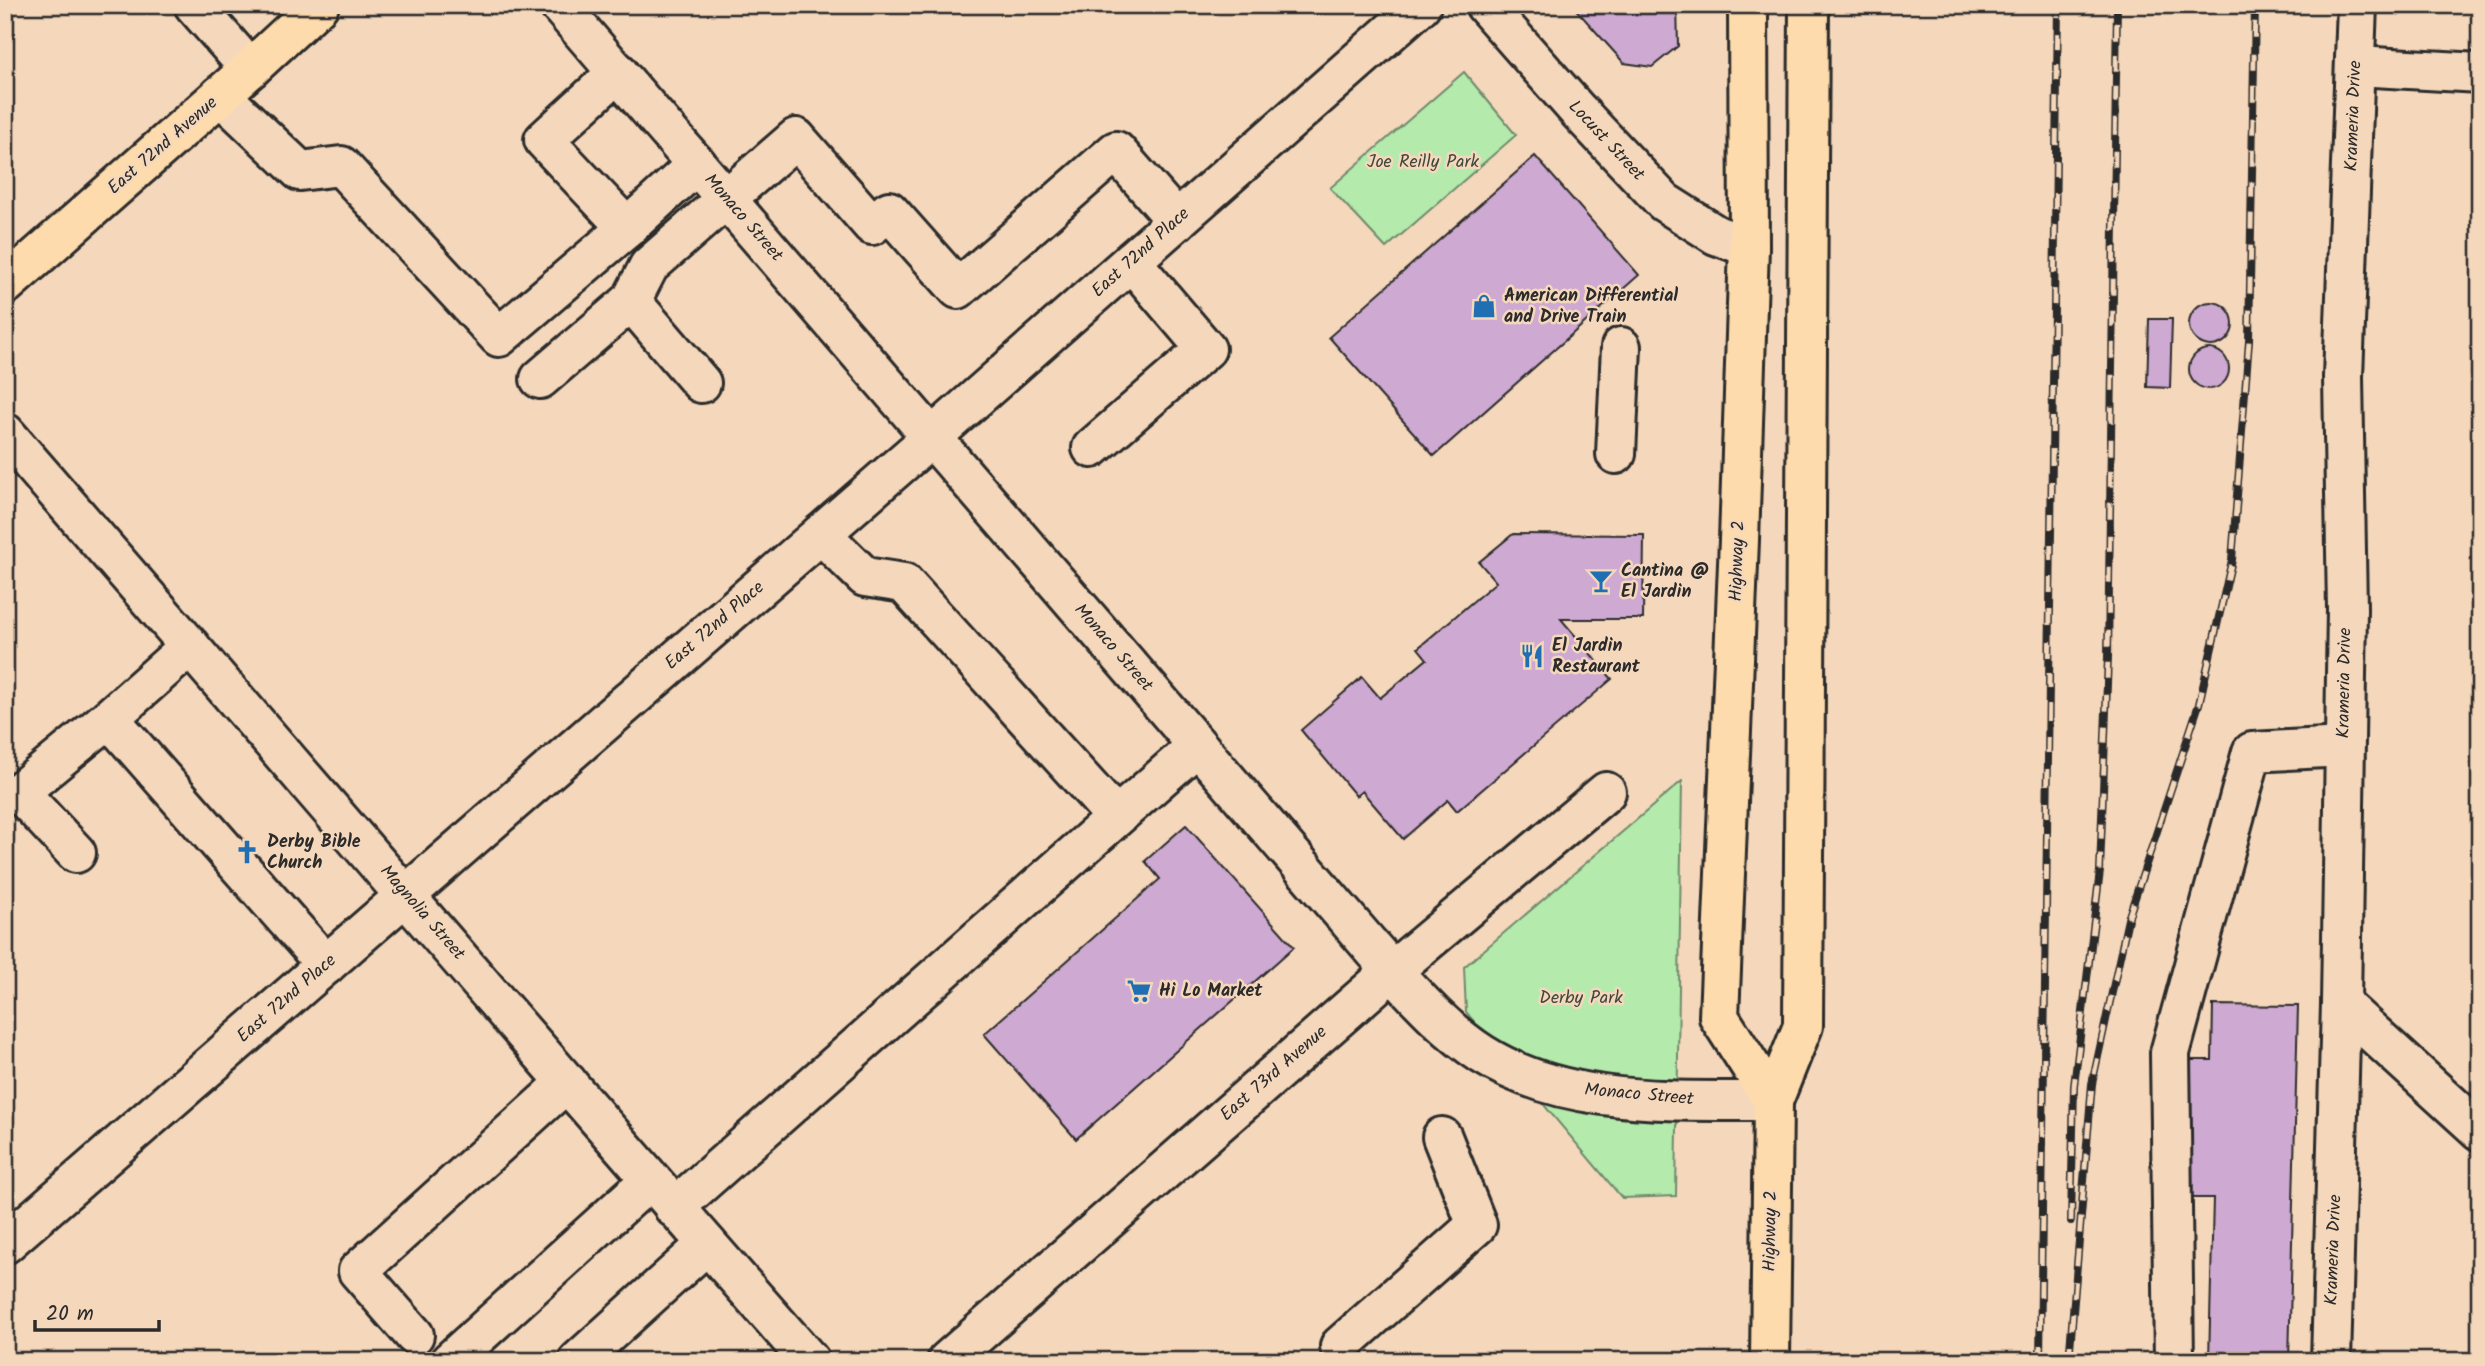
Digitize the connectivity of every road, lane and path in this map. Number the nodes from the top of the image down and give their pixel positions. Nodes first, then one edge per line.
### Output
1 (194, 5) edge
2 (319, 5) edge
3 (559, 5) edge
4 (1421, 5) edge
5 (1485, 5) edge
6 (1748, 5) edge
7 (1809, 5) edge
8 (2357, 5) edge
9 (2356, 66) junction
10 (250, 69) junction
11 (618, 72) junction
12 (2480, 73) edge
13 (220, 95) junction
14 (697, 164) junction
15 (726, 198) junction
16 (1177, 221) junction
17 (627, 228) junction
18 (1749, 247) junction
19 (1131, 261) junction
20 (5, 285) edge
21 (631, 302) junction
22 (1621, 347) dead end
23 (540, 379) dead end
24 (701, 383) dead end
25 (5, 433) edge
26 (931, 438) junction
27 (1092, 449) dead end
28 (1616, 454) dead end
29 (821, 534) junction
30 (190, 646) junction
31 (109, 718) junction
32 (1197, 746) junction
33 (2344, 747) junction
34 (1606, 792) dead end
35 (12, 798) edge
36 (1116, 817) junction
37 (76, 853) dead end
38 (407, 895) junction
39 (326, 965) junction
40 (1392, 971) junction
41 (2341, 1004) junction
42 (567, 1082) junction
43 (1773, 1101) junction
44 (2480, 1131) edge
45 (1442, 1137) dead end
46 (662, 1194) junction
47 (5, 1244) edge
48 (707, 1244) junction
49 (414, 1335) dead end
50 (1340, 1346) dead end
51 (450, 1361) edge
52 (578, 1361) edge
53 (810, 1361) edge
54 (947, 1361) edge
55 (1770, 1361) edge
56 (2174, 1361) edge
57 (2331, 1361) edge

1 - 10 street
2 - 10 main road, East 72nd Avenue
3 - 11 street, Monaco Street
4 - 16 street, East 72nd Place
5 - 18 street, Locust Street
6 - 18 main road, Highway 2
7 - 43 main road, Highway 2
8 - 9 street, Krameria Drive
9 - 12 street
9 - 33 street, Krameria Drive
10 - 13 main road, East 72nd Avenue
11 - 14 street, Monaco Street
11 - 17 street
13 - 17 street
13 - 20 main road, East 72nd Avenue
14 - 15 street, Monaco Street
14 - 17 street
15 - 16 street
15 - 21 street
15 - 26 street, Monaco Street
16 - 19 street, East 72nd Place
18 - 43 main road, Highway 2
19 - 26 street, East 72nd Place
19 - 27 street
21 - 23 street
21 - 24 street
22 - 28 street
25 - 30 street, Magnolia Street
26 - 29 street, East 72nd Place
26 - 32 street, Monaco Street
29 - 36 street
29 - 38 street, East 72nd Place
30 - 31 street
30 - 38 street, Magnolia Street
31 - 35 street
31 - 39 street
32 - 36 street
32 - 40 street, Monaco Street
33 - 41 street, Krameria Drive
33 - 56 street
34 - 40 street, East 73rd Avenue
35 - 37 street
36 - 46 street
38 - 39 street, East 72nd Place
38 - 42 street, Magnolia Street
39 - 47 street, East 72nd Place
40 - 43 street, Monaco Street
40 - 54 street, East 73rd Avenue
41 - 44 street
41 - 57 street, Krameria Drive
42 - 46 street, Magnolia Street
42 - 49 street
43 - 55 main road, Highway 2
45 - 50 street
46 - 48 street, Magnolia Street
46 - 51 street
48 - 52 street
48 - 53 street, Magnolia Street

